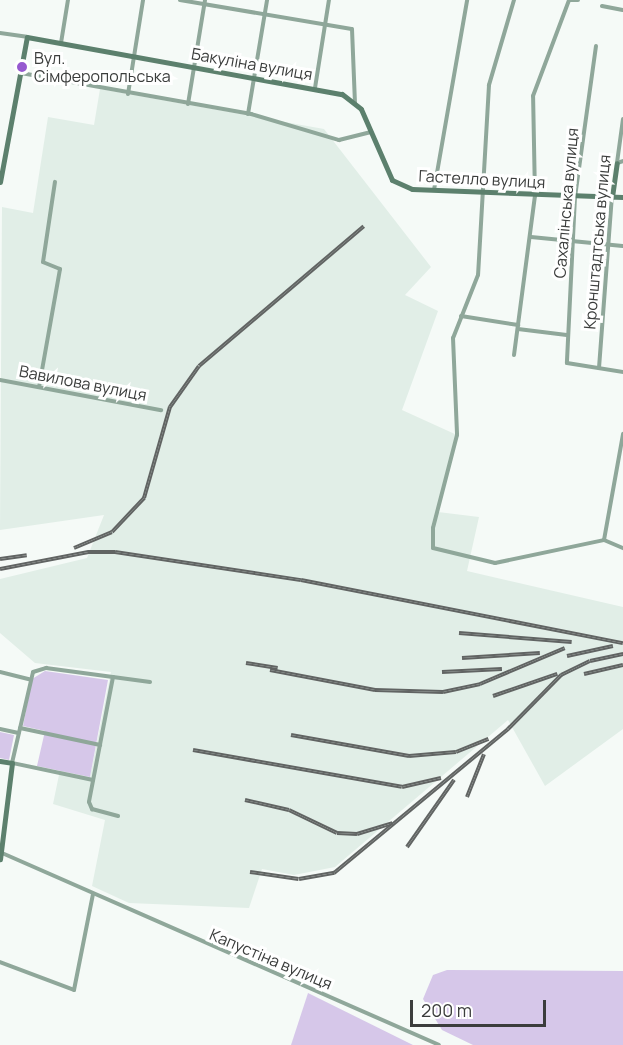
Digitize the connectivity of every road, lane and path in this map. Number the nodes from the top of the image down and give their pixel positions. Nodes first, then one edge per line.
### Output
1 (68, 0) edge
2 (143, 0) edge
3 (180, 0) edge
4 (267, 0) edge
5 (329, 0) edge
6 (467, 0) edge
7 (514, 0) edge
8 (568, 0) edge
9 (578, 0) edge
10 (205, 2) edge
11 (602, 6) dead end
12 (623, 10) edge
13 (265, 14) junction
14 (325, 24) junction
15 (0, 33) edge
16 (27, 37) junction
17 (61, 43) junction
18 (596, 46) dead end
19 (134, 56) junction
20 (194, 67) junction
21 (21, 73) junction
22 (254, 77) junction
23 (315, 88) junction
24 (128, 94) junction
25 (355, 103) junction
26 (188, 104) junction
27 (248, 114) junction
28 (623, 119) edge
29 (371, 132) junction
30 (620, 162) edge
31 (0, 182) edge
32 (55, 183) dead end
33 (434, 191) junction
34 (484, 194) junction
35 (535, 196) junction
36 (575, 196) junction
37 (612, 197) junction
38 (623, 197) edge
39 (531, 237) junction
40 (573, 239) junction
41 (609, 245) junction
42 (623, 246) edge
43 (461, 316) junction
44 (518, 327) junction
45 (567, 335) junction
46 (514, 355) dead end
47 (599, 368) junction
48 (623, 372) edge
49 (0, 380) edge
50 (39, 387) junction
51 (161, 410) dead end
52 (623, 434) edge
53 (604, 540) junction
54 (623, 549) edge
55 (0, 672) edge
56 (113, 677) junction
57 (29, 679) junction
58 (150, 682) dead end
59 (0, 729) edge
60 (19, 731) junction
61 (100, 745) junction
62 (0, 760) edge
63 (12, 763) junction
64 (93, 780) junction
65 (118, 816) dead end
66 (1, 856) edge
67 (93, 894) junction
68 (0, 962) edge
69 (439, 1045) edge

1 - 17 street
2 - 19 street
3 - 10 street
4 - 13 street
5 - 14 street
6 - 33 street
7 - 34 street
8 - 9 street
8 - 35 street
10 - 13 street
10 - 20 street
11 - 12 street
13 - 14 street
13 - 22 street
14 - 23 street
14 - 25 street
15 - 16 street, Бакуліна вулиця
16 - 17 street, Бакуліна вулиця
16 - 21 street
17 - 19 street, Бакуліна вулиця
18 - 36 street, Сахалінська вулиця
19 - 20 street, Бакуліна вулиця
19 - 24 street
20 - 22 street, Бакуліна вулиця
20 - 26 street
21 - 24 street
21 - 31 street
22 - 23 street, Бакуліна вулиця
22 - 27 street
23 - 25 street, Бакуліна вулиця
24 - 26 street
25 - 29 street, Гастелло вулиця
26 - 27 street
27 - 29 street
28 - 30 street, Кронштадтська вулиця
29 - 33 street, Гастелло вулиця
30 - 37 street, Кронштадтська вулиця
32 - 50 street
33 - 34 street, Гастелло вулиця
34 - 35 street, Гастелло вулиця
34 - 43 street
35 - 36 street, Гастелло вулиця
35 - 39 street
36 - 37 street, Гастелло вулиця
36 - 40 street, Сахалінська вулиця
37 - 38 street, Гастелло вулиця
37 - 41 street, Кронштадтська вулиця
39 - 40 street
39 - 44 street
40 - 41 street
40 - 45 street, Сахалінська вулиця
41 - 42 street
41 - 47 street, Кронштадтська вулиця
43 - 44 street
43 - 53 street
44 - 45 street
44 - 46 street
45 - 47 street, Сахалінська вулиця
47 - 48 street
49 - 50 street, Вавилова вулиця
50 - 51 street, Вавилова вулиця
52 - 53 street
53 - 54 street
55 - 57 street
56 - 57 street
56 - 58 street
56 - 61 street
57 - 60 street
59 - 60 street
60 - 61 street
60 - 63 street
61 - 64 street
62 - 63 street
63 - 64 street
63 - 66 street
64 - 65 street
66 - 67 street, Капустіна вулиця
67 - 68 street
67 - 69 street, Капустіна вулиця

